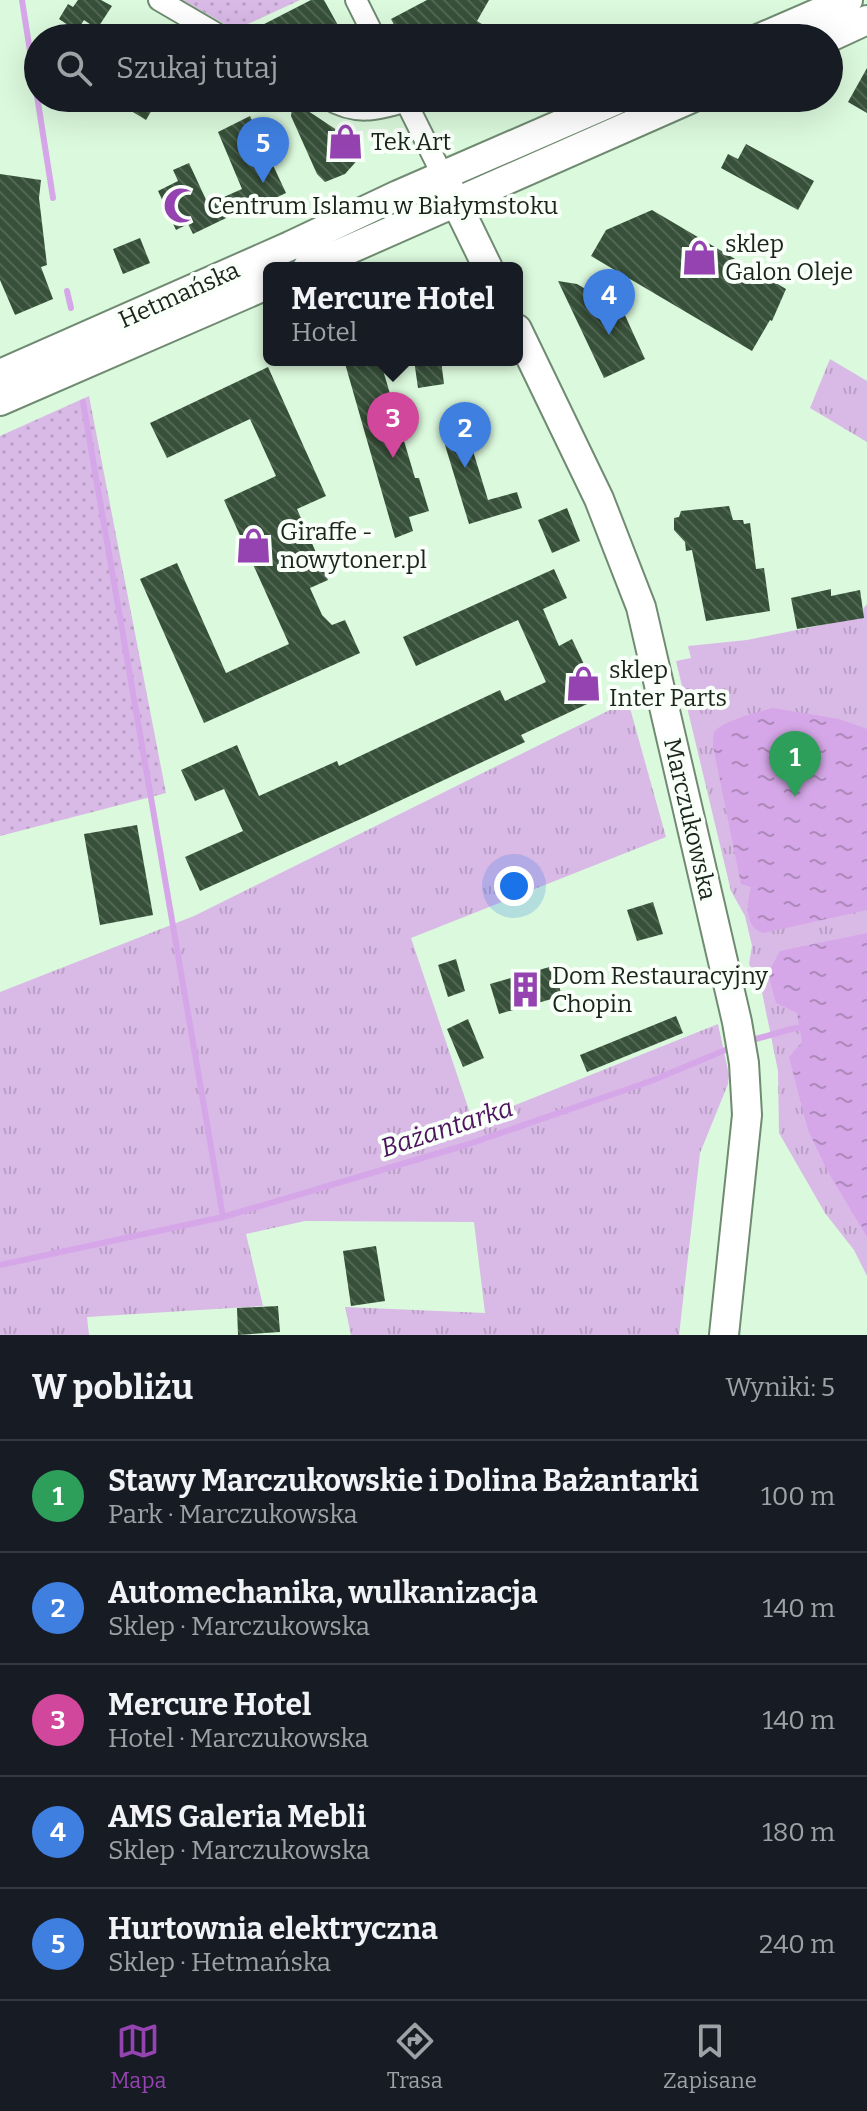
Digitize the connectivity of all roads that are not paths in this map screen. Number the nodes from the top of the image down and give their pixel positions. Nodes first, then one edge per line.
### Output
1 (159, 0) edge
2 (356, 0) edge
3 (848, 0) edge
4 (867, 20) edge
5 (200, 24) edge
6 (368, 24) edge
7 (792, 24) edge
8 (843, 31) edge
9 (411, 112) edge
10 (589, 112) edge
11 (660, 112) edge
12 (548, 130) junction
13 (561, 155) junction
14 (443, 176) junction
15 (456, 202) junction
16 (337, 224) junction
17 (348, 251) junction
18 (321, 262) edge
19 (485, 262) edge
20 (263, 287) edge
21 (523, 341) edge
22 (0, 374) edge
23 (0, 401) edge
24 (724, 1335) edge

1 - 5 street
2 - 6 street
3 - 7 main road
4 - 8 main road
9 - 14 street
10 - 12 main road, Hetmańska
11 - 13 main road
12 - 13 main road
12 - 14 main road, Hetmańska
13 - 15 main road
14 - 15 main road
14 - 16 main road, Hetmańska
15 - 17 main road
15 - 19 main road
16 - 17 main road
16 - 22 main road, Hetmańska
17 - 18 main road
20 - 23 main road, Hetmańska
21 - 24 main road, Marczukowska

